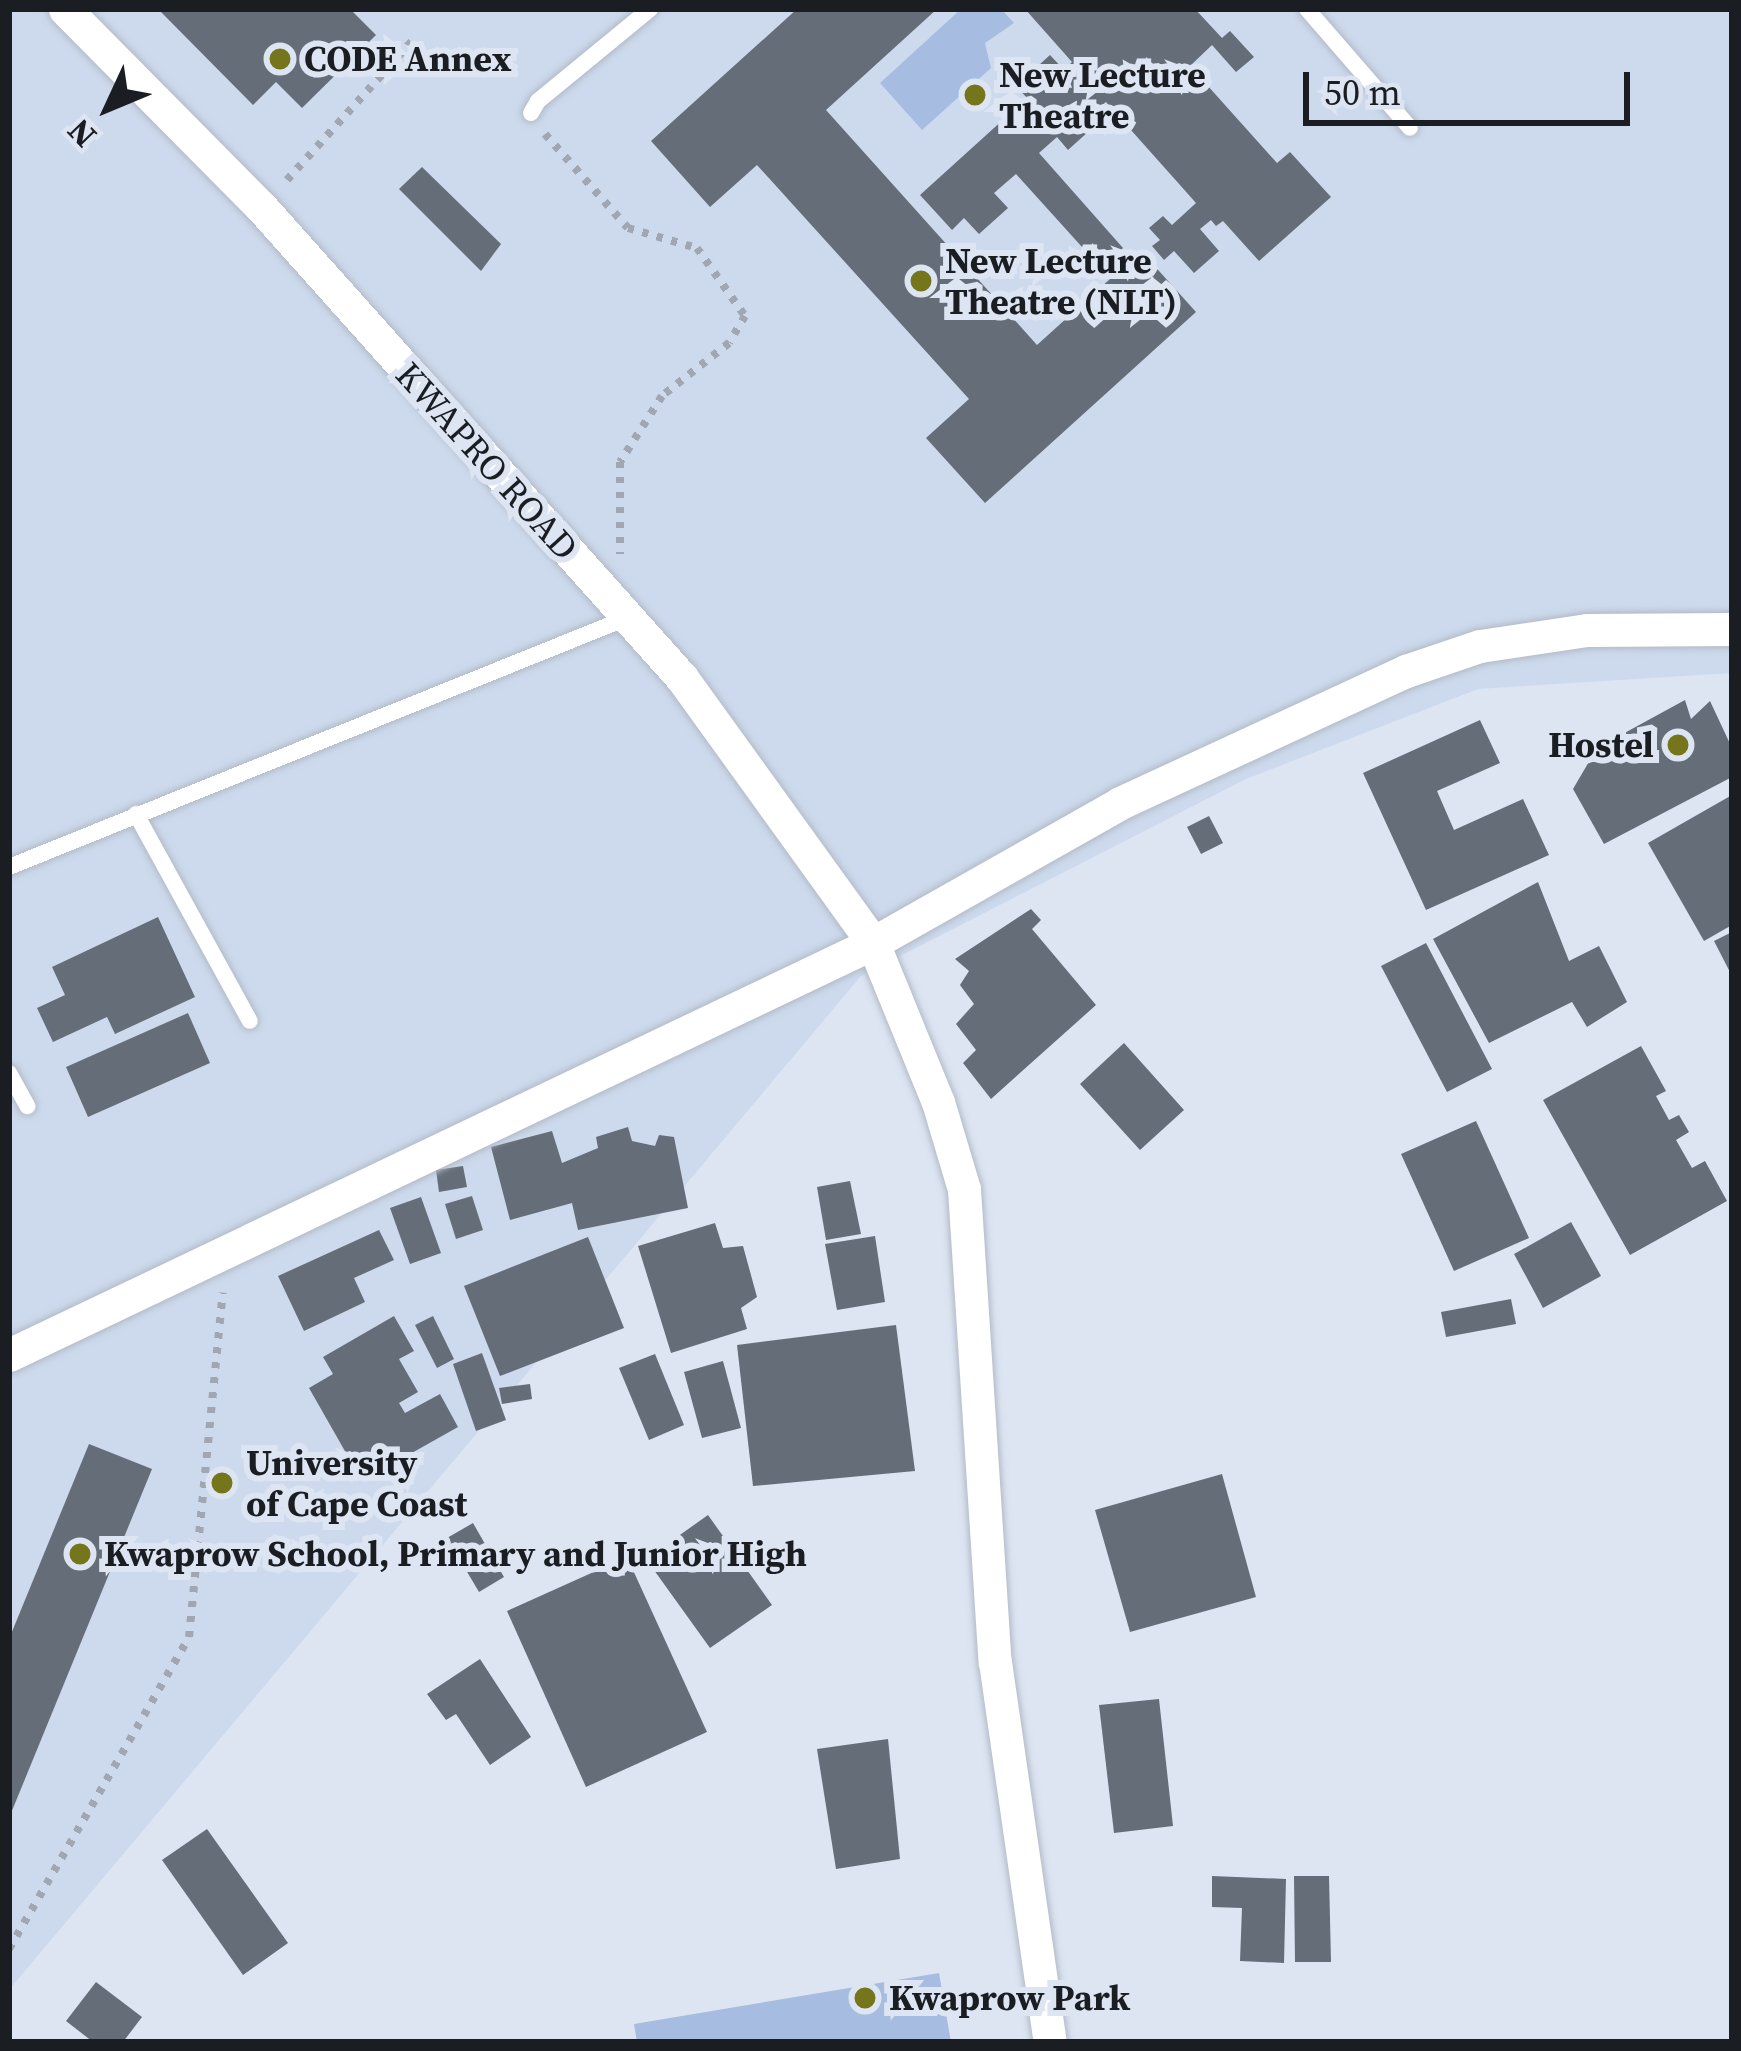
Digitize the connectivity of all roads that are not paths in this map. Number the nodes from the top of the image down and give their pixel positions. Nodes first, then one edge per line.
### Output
1 (65, 9) edge
2 (650, 9) edge
3 (1307, 9) edge
4 (531, 113) road end
5 (1410, 128) dead end
6 (627, 618) junction
7 (1732, 629) edge
8 (136, 814) junction
9 (9, 867) edge
10 (873, 943) junction
11 (250, 1021) dead end
12 (9, 1073) edge
13 (27, 1106) dead end
14 (9, 1355) edge
15 (1049, 2042) edge

1 - 6 street, KWAPRO ROAD
2 - 4 lane
3 - 5 lane
6 - 8 lane
6 - 10 street, KWAPRO ROAD
7 - 10 street
8 - 9 lane
8 - 11 lane
10 - 14 street
10 - 15 street, KWAPRO ROAD
12 - 13 lane

